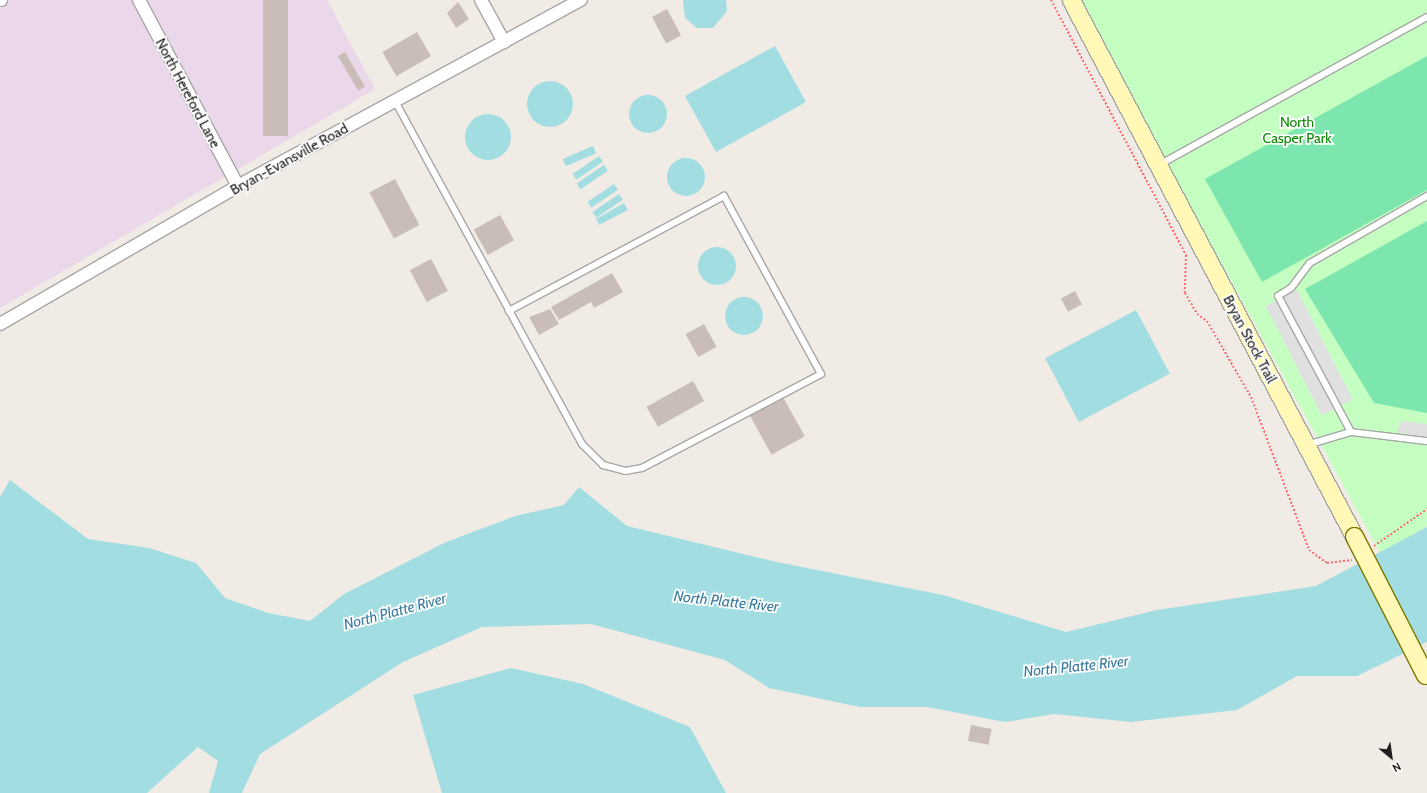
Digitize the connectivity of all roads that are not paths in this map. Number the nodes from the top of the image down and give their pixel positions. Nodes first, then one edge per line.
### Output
1 (139, 0) edge
2 (481, 0) edge
3 (582, 0) edge
4 (1071, 0) edge
5 (1427, 16) edge
6 (504, 42) junction
7 (395, 101) junction
8 (1158, 165) junction
9 (238, 186) junction
10 (1427, 196) edge
11 (509, 311) junction
12 (0, 324) edge
13 (1351, 432) junction
14 (1427, 441) edge
15 (1306, 445) junction
16 (1426, 676) edge

1 - 9 street, North Hereford Lane
2 - 6 street
3 - 6 street, Bryan-Evansville Road
4 - 8 main road, Bryan Stock Trail
5 - 8 lane
6 - 7 street, Bryan-Evansville Road
7 - 9 street, Bryan-Evansville Road
7 - 11 lane
8 - 15 main road, Bryan Stock Trail
9 - 12 street, Bryan-Evansville Road
10 - 13 lane
11 - 11 lane
13 - 14 lane
13 - 15 lane
15 - 16 main road, Bryan Stock Trail, bridge

